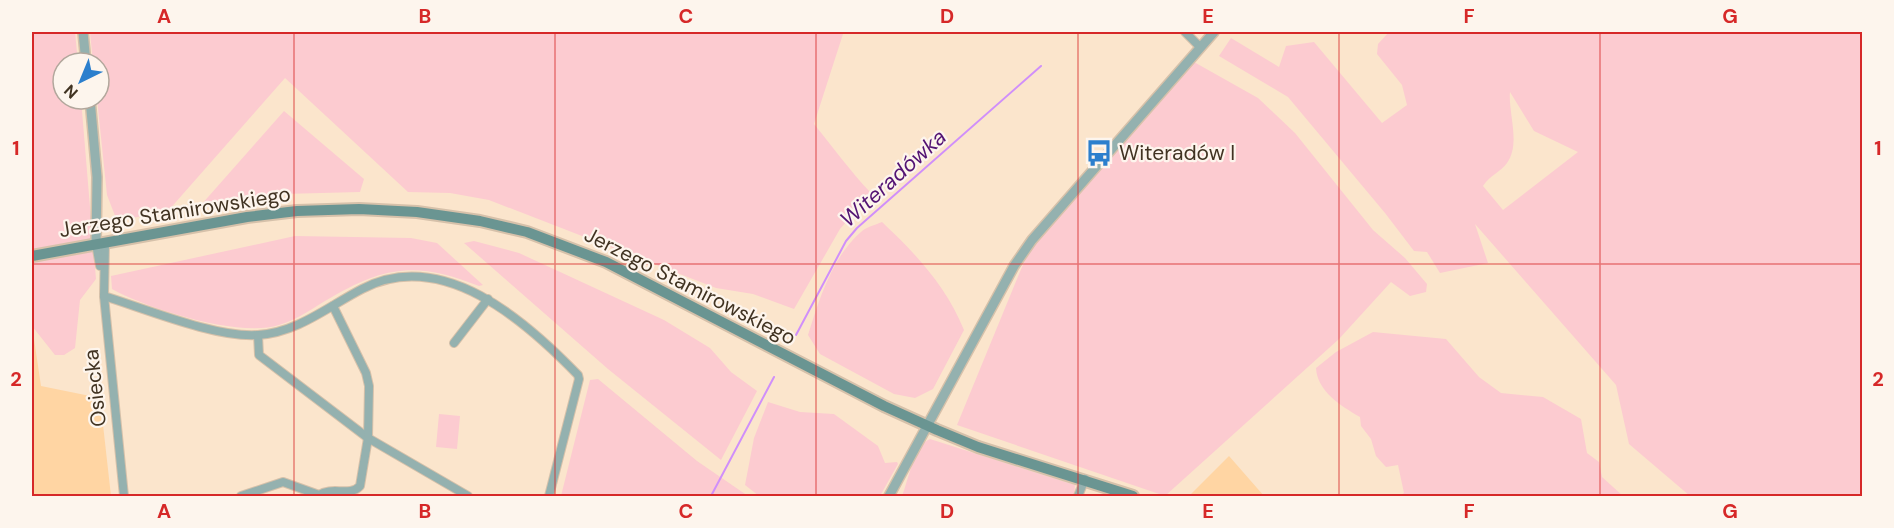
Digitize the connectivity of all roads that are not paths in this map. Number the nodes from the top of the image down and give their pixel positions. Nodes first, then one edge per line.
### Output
1 (83, 32) edge
2 (1185, 32) edge
3 (1214, 32) edge
4 (1200, 47) junction
5 (85, 51) edge
6 (91, 111) edge
7 (100, 243) junction
8 (32, 256) edge
9 (104, 296) junction
10 (488, 299) junction
11 (333, 306) junction
12 (258, 335) junction
13 (454, 343) dead end
14 (927, 426) junction
15 (368, 438) junction
16 (1084, 479) junction
17 (124, 496) edge
18 (241, 496) edge
19 (321, 496) edge
20 (468, 496) edge
21 (549, 496) edge
22 (889, 496) edge
23 (1078, 496) edge
24 (1133, 496) edge

1 - 5 street
2 - 4 street
3 - 4 street
4 - 14 street
6 - 7 street, Osiecka
7 - 8 main road, Jerzego Stamirowskiego
7 - 9 street, Osiecka
7 - 14 main road, Jerzego Stamirowskiego
9 - 12 street
9 - 17 street, Osiecka
10 - 11 street
10 - 13 street
10 - 21 street
11 - 12 street
11 - 15 street
12 - 15 street
14 - 16 main road, Jerzego Stamirowskiego
14 - 22 street
15 - 19 street
15 - 20 street
16 - 23 street
16 - 24 main road, Jerzego Stamirowskiego
18 - 19 street

